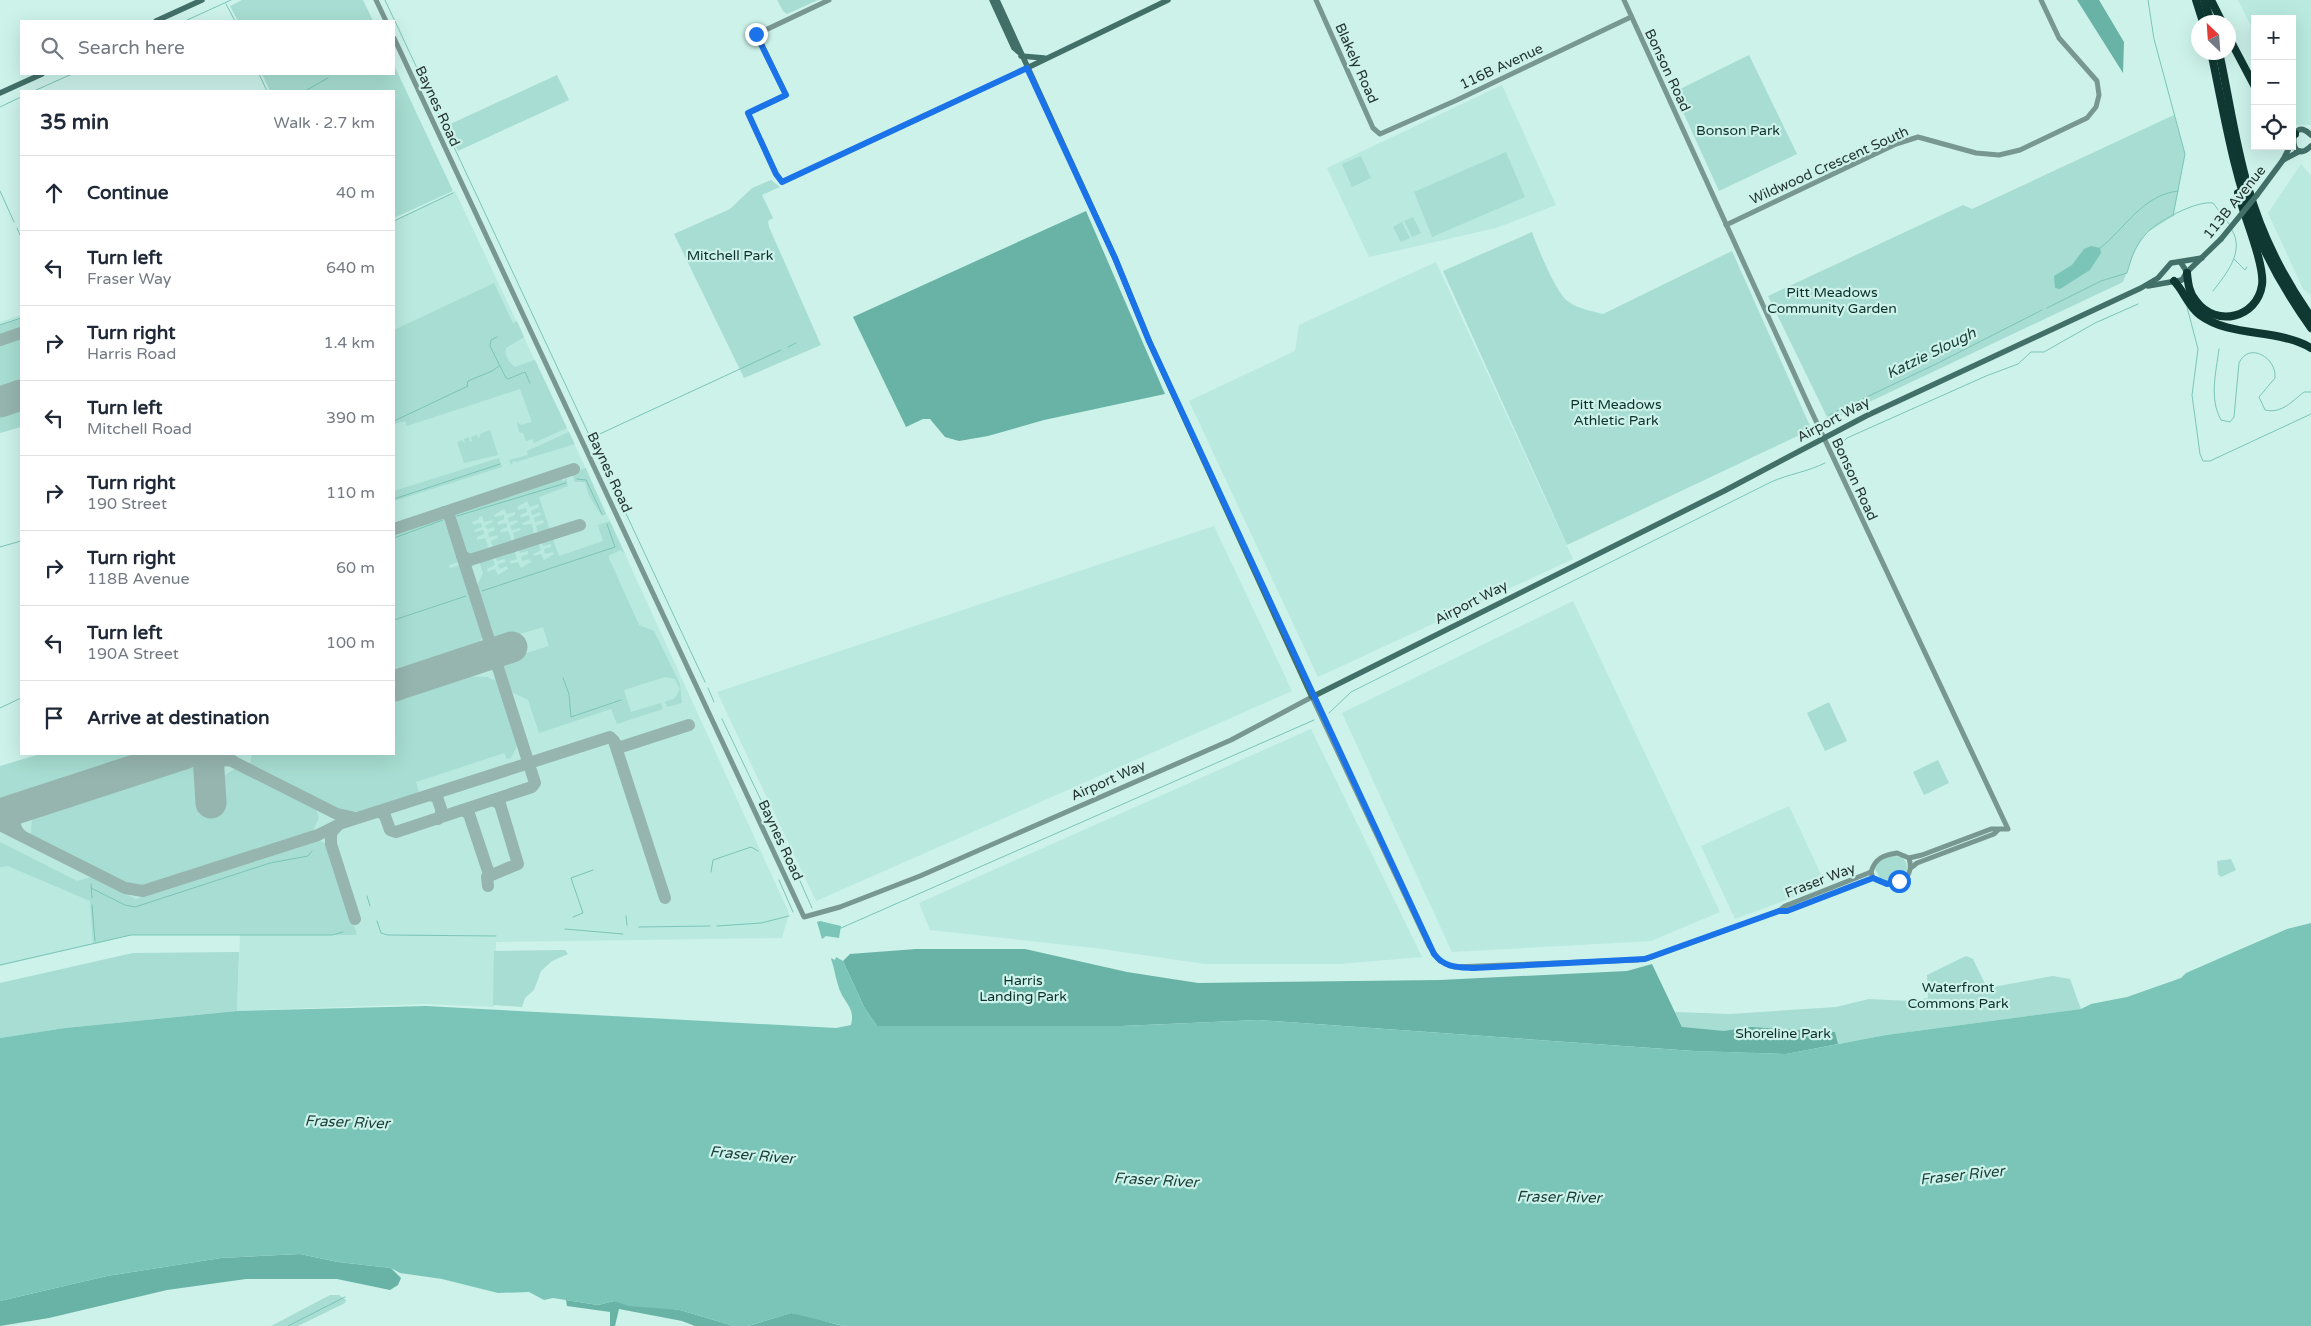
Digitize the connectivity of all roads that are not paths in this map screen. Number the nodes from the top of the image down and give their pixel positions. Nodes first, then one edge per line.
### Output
1 (202, 0) edge
2 (376, 0) edge
3 (829, 0) edge
4 (992, 0) edge
5 (997, 0) edge
6 (1168, 0) edge
7 (1316, 0) edge
8 (1624, 0) edge
9 (2041, 0) edge
10 (2196, 0) edge
11 (2204, 0) edge
12 (2211, 0) edge
13 (2201, 15) edge
14 (2209, 15) edge
15 (2218, 15) edge
16 (1632, 17) junction
17 (158, 20) edge
18 (386, 20) edge
19 (395, 40) edge
20 (2236, 51) edge
21 (1020, 55) junction
22 (1049, 57) junction
23 (2213, 60) edge
24 (2221, 60) edge
25 (1027, 68) junction
26 (40, 75) edge
27 (2251, 79) edge
28 (0, 93) edge
29 (2311, 129) edge
30 (2304, 131) junction
31 (1380, 134) joint
32 (2228, 135) junction
33 (2311, 135) edge
34 (2296, 136) edge
35 (2311, 146) edge
36 (2296, 148) edge
37 (2288, 150) edge
38 (2300, 151) junction
39 (2284, 160) junction
40 (1726, 225) junction
41 (2202, 258) junction
42 (2182, 263) junction
43 (2167, 269) junction
44 (2187, 272) junction
45 (2173, 281) junction
46 (2141, 288) junction
47 (2311, 317) edge
48 (2311, 328) edge
49 (2311, 348) edge
50 (1824, 438) junction
51 (1312, 696) junction
52 (1998, 830) junction
53 (1909, 858) junction
54 (1912, 867) junction
55 (1871, 872) junction
56 (1873, 878) junction
57 (1779, 911) junction
58 (804, 917) joint

1 - 17 main road
2 - 18 street
3 - 25 street
4 - 21 main road
5 - 21 main road
6 - 22 main road
7 - 31 street, Blakely Road
8 - 16 street, Bonson Road
9 - 40 street, Wildwood Crescent South
10 - 13 highway
11 - 14 highway
12 - 15 highway
16 - 31 street, 116B Avenue
16 - 40 street, Bonson Road
19 - 58 street, Baynes Road
20 - 27 highway
21 - 22 main road
21 - 25 main road
22 - 25 main road
23 - 32 highway
24 - 47 highway
25 - 51 main road
26 - 28 main road
29 - 30 main road
30 - 33 main road
30 - 34 main road
32 - 44 highway
32 - 48 highway
35 - 38 main road, 113B Avenue
36 - 38 main road
37 - 39 main road, 113B Avenue
38 - 39 main road, 113B Avenue
39 - 41 main road, 113B Avenue, bridge
40 - 50 street, Bonson Road
41 - 42 main road, 113B Avenue
41 - 44 main road, 113B Avenue
42 - 43 main road
42 - 44 main road
43 - 45 main road
43 - 46 main road, Airport Way
44 - 45 main road
45 - 46 main road, Airport Way
45 - 49 highway
46 - 50 main road, Airport Way
50 - 51 main road, Airport Way
50 - 52 street, Bonson Road
51 - 57 street, Fraser Way
51 - 58 street, Airport Way
52 - 53 street
52 - 54 street
53 - 54 street
53 - 55 street
54 - 56 street
55 - 56 street
55 - 57 street, Fraser Way
56 - 57 street, Fraser Way

